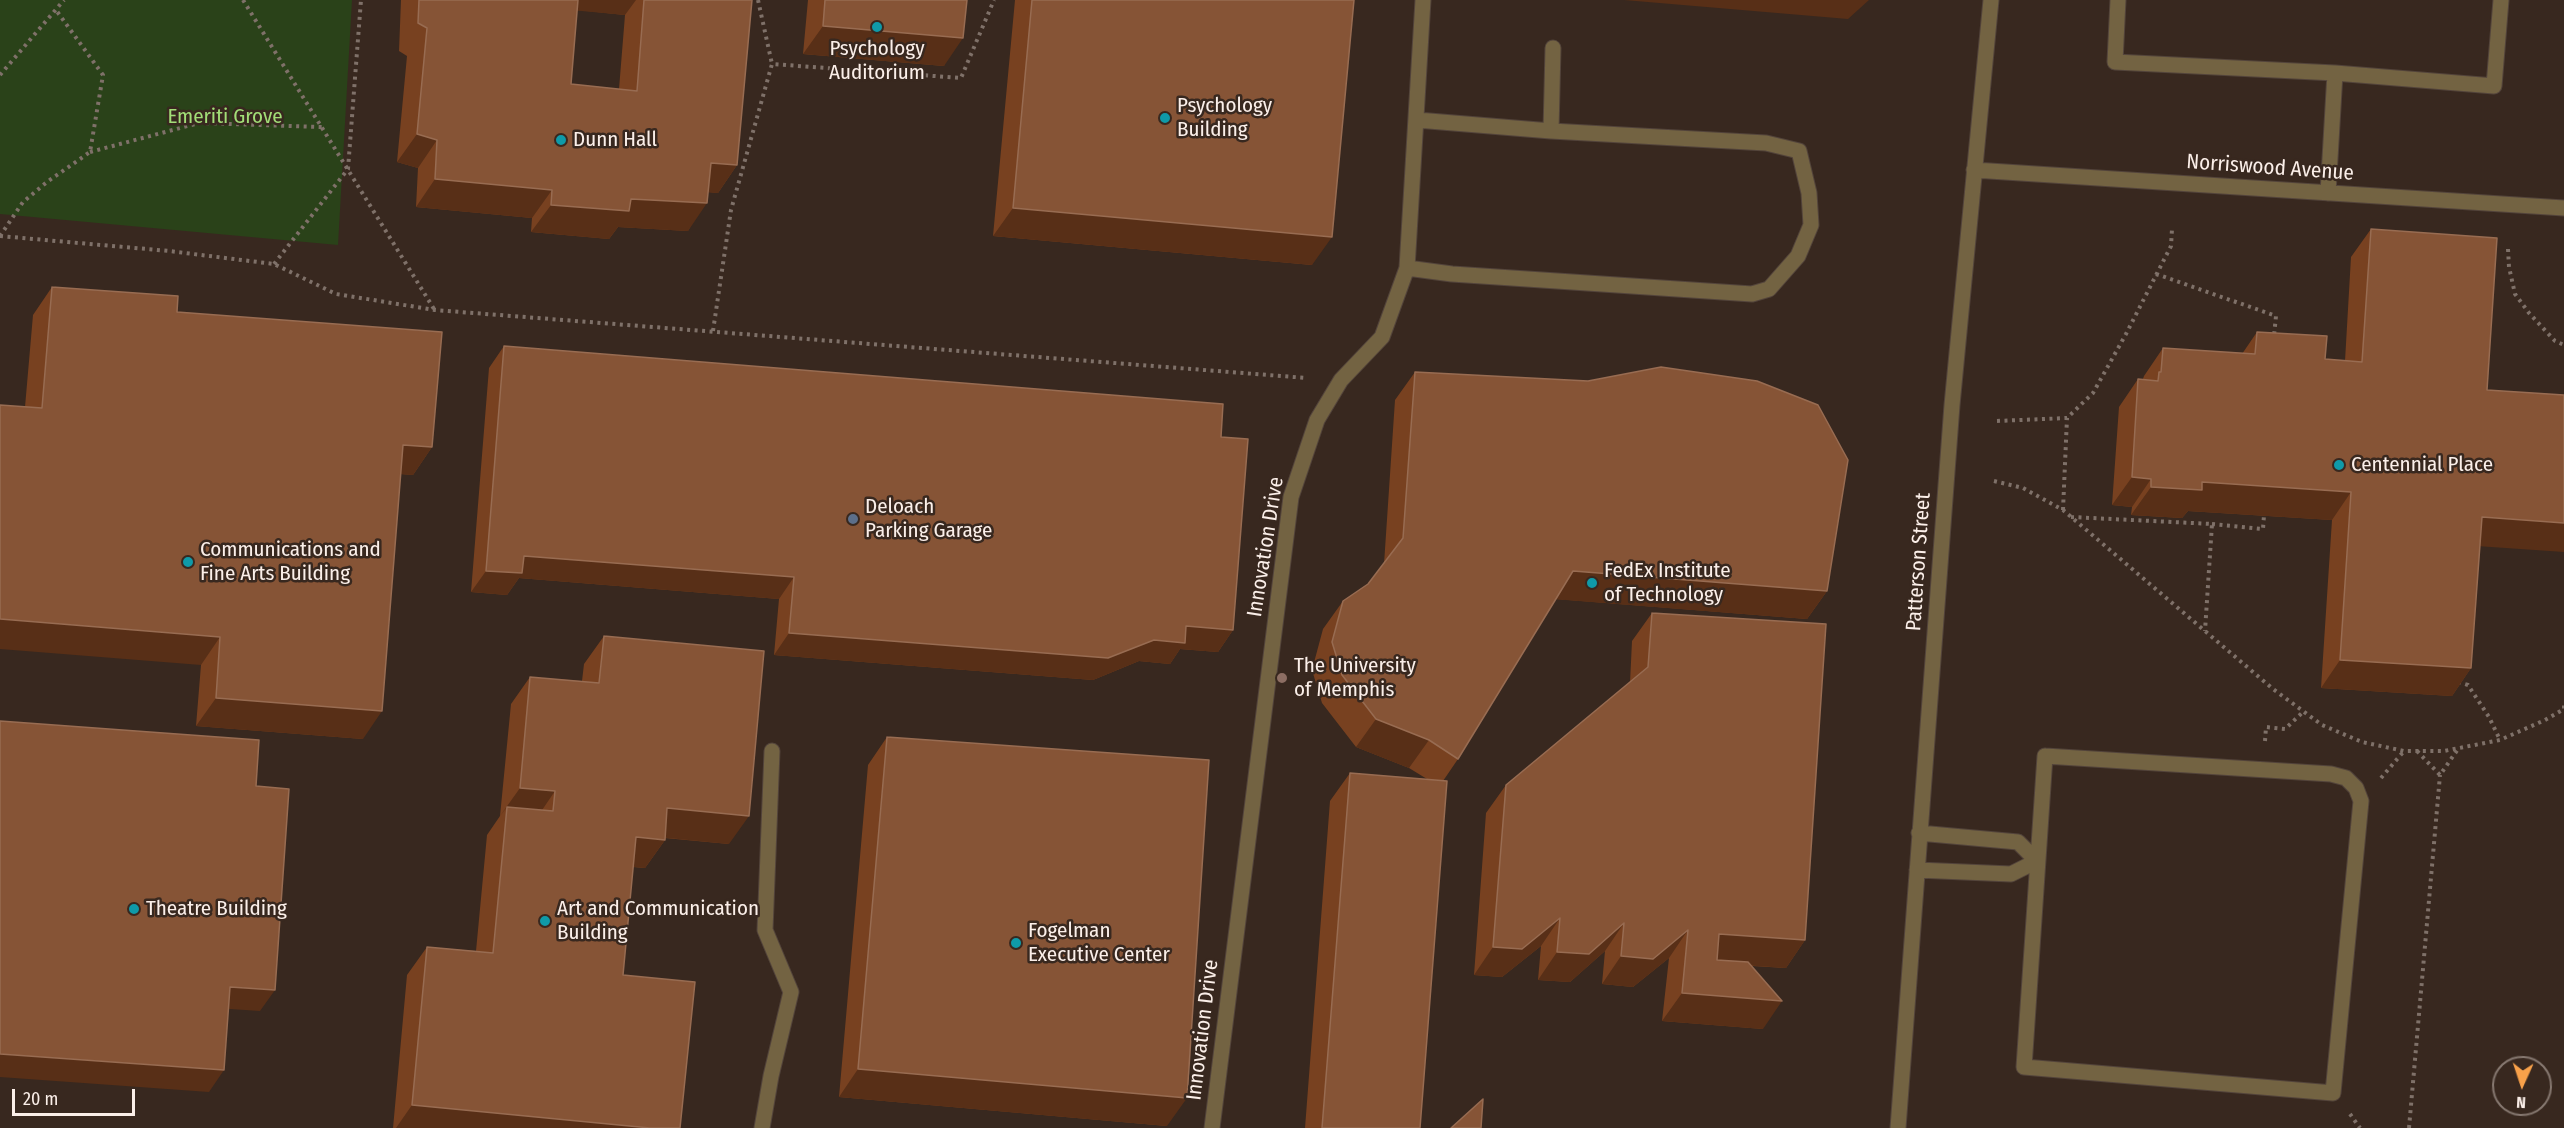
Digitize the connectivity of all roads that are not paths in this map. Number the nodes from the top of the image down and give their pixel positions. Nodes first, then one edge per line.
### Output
1 (1423, 0) edge
2 (1991, 0) edge
3 (2118, 0) edge
4 (2501, 0) edge
5 (1553, 48) dead end
6 (2335, 73) junction
7 (1417, 120) junction
8 (1551, 131) junction
9 (1974, 170) junction
10 (2328, 193) junction
11 (2564, 208) edge
12 (1407, 268) junction
13 (772, 751) dead end
14 (1919, 833) junction
15 (2037, 861) junction
16 (1917, 870) junction
17 (762, 1128) edge
18 (1212, 1128) edge
19 (1898, 1128) edge

1 - 7 street, Innovation Drive
2 - 9 street, Patterson Street
3 - 6 street
4 - 6 street
5 - 8 street
6 - 10 street
7 - 8 street
7 - 12 street, Innovation Drive
8 - 12 street
9 - 10 street, Norriswood Avenue
9 - 14 street, Patterson Street
10 - 11 street, Norriswood Avenue
12 - 18 street, Innovation Drive
13 - 17 street
14 - 15 street
14 - 16 street, Patterson Street
15 - 15 street
15 - 16 street
16 - 19 street, Patterson Street

